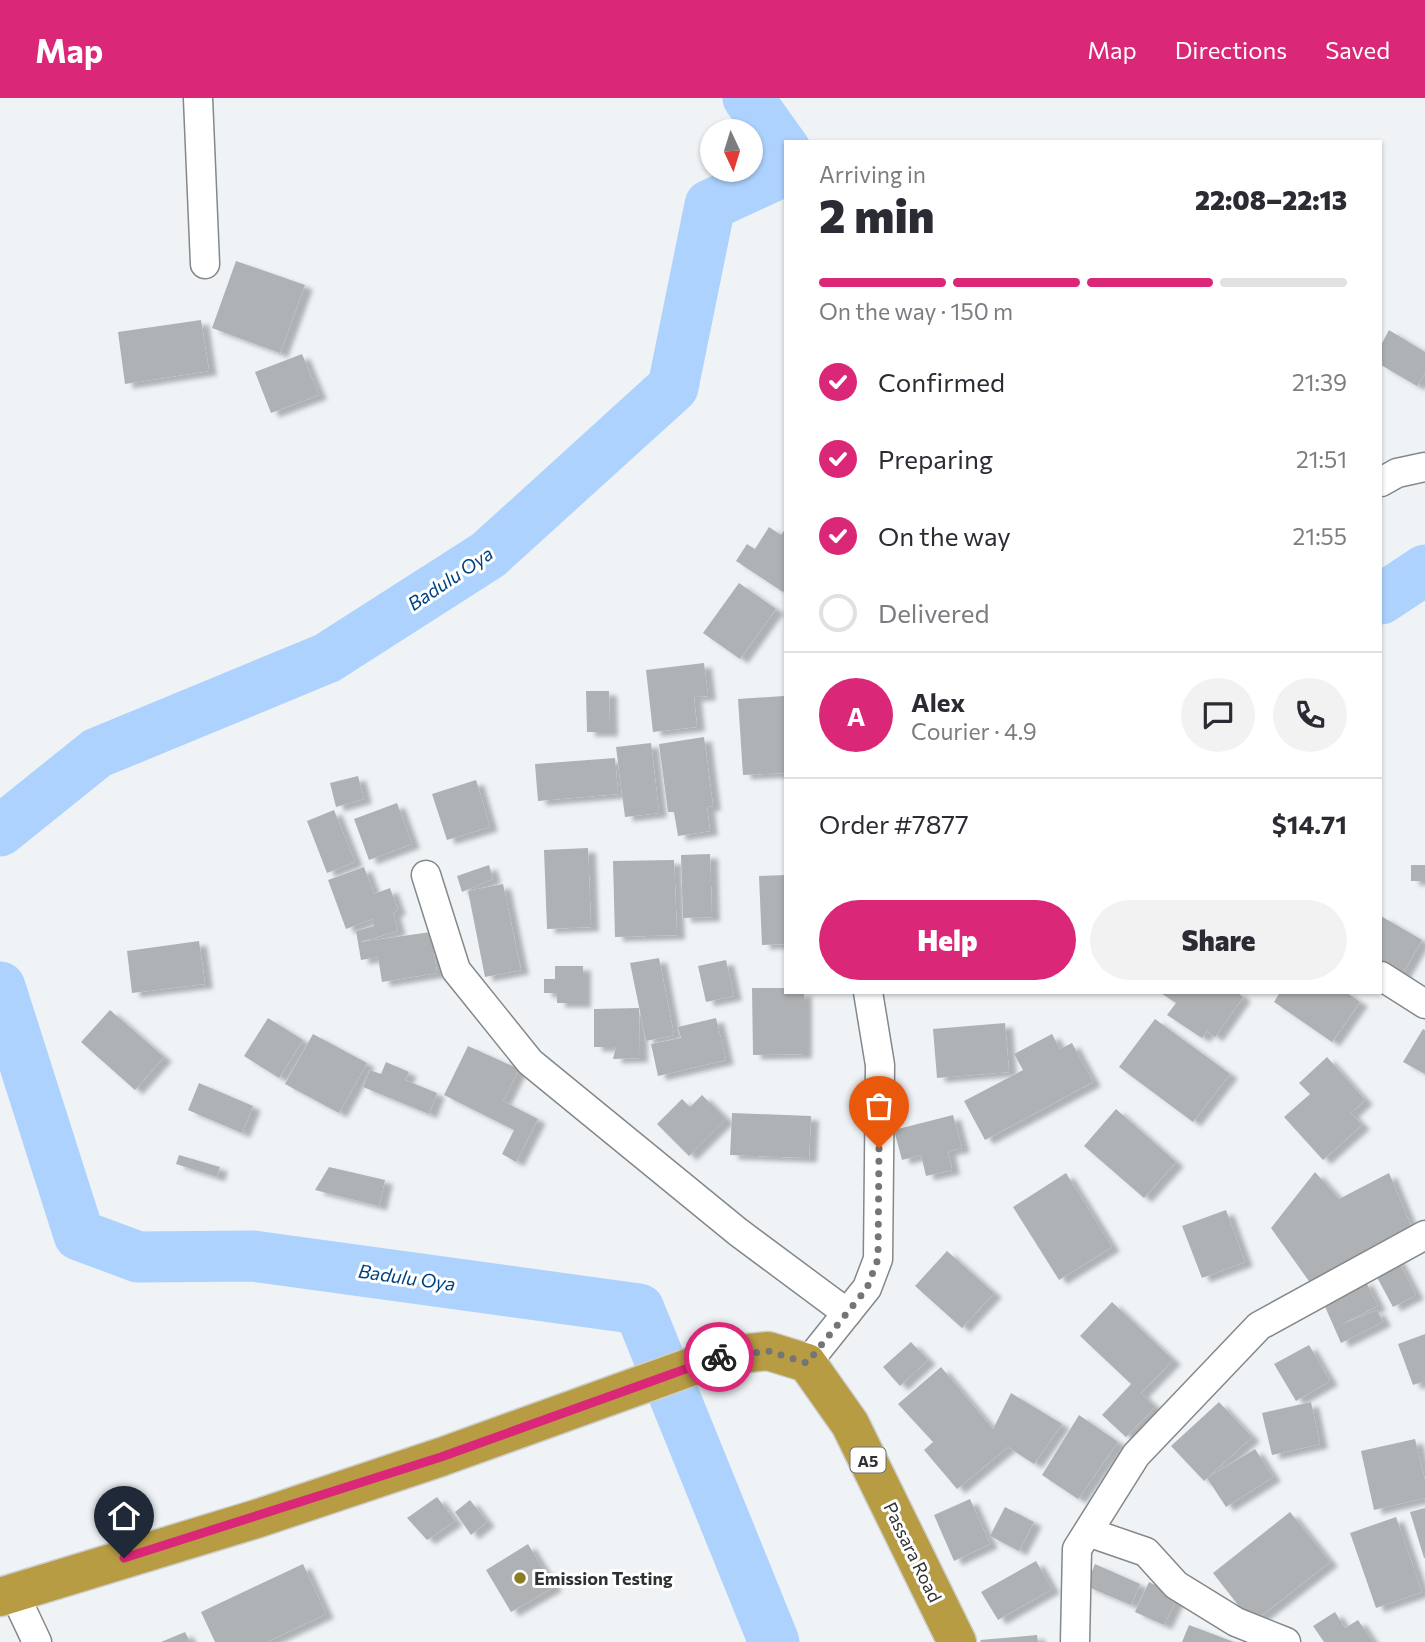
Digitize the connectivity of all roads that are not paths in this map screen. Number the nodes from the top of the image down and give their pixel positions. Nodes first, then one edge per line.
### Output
1 (198, 98) edge
2 (205, 264) dead end
3 (1425, 467) edge
4 (1382, 481) edge
5 (426, 874) dead end
6 (1382, 977) edge
7 (868, 994) edge
8 (1425, 1004) edge
9 (1425, 1234) edge
10 (847, 1313) junction
11 (807, 1363) junction
12 (1088, 1532) junction
13 (7, 1595) edge
14 (37, 1642) edge
15 (957, 1642) edge
16 (1075, 1642) edge
17 (1286, 1642) edge

1 - 2 street
3 - 4 street
5 - 10 street
6 - 8 street
7 - 10 street
9 - 12 street
10 - 11 street
11 - 13 highway
11 - 15 highway, Passara Road / A5
12 - 16 street
12 - 17 street
13 - 14 street

